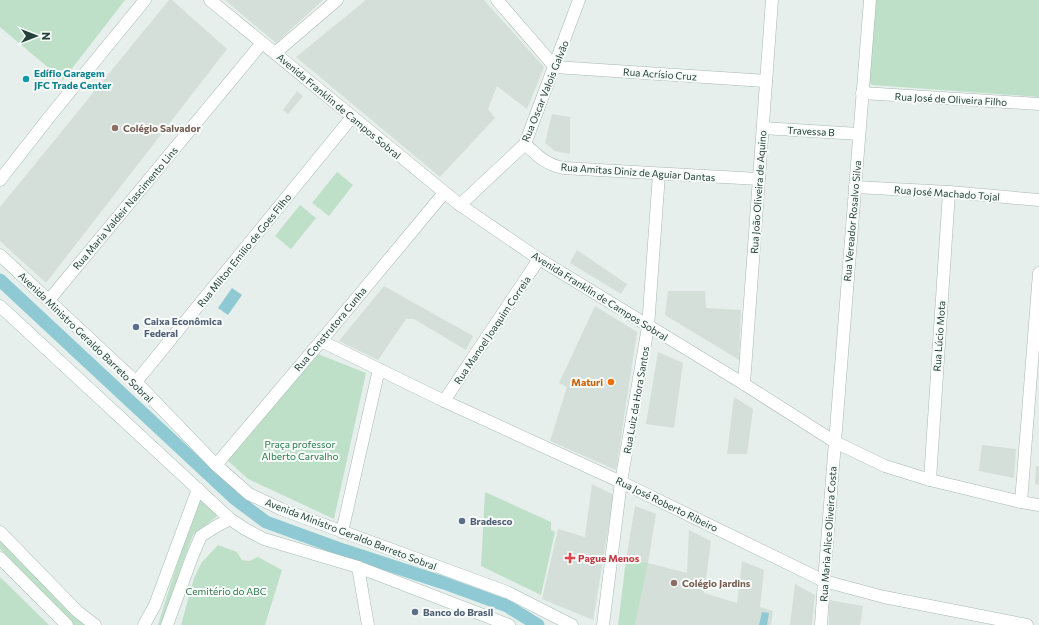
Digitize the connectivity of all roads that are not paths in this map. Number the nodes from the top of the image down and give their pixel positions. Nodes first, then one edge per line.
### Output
1 (145, 0) edge
2 (210, 0) edge
3 (337, 0) edge
4 (497, 0) edge
5 (579, 0) edge
6 (772, 0) edge
7 (870, 0) edge
8 (262, 42) junction
9 (275, 53) junction
10 (555, 67) junction
11 (766, 81) junction
12 (862, 93) junction
13 (1039, 104) edge
14 (352, 117) junction
15 (762, 128) junction
16 (859, 134) junction
17 (526, 144) junction
18 (659, 174) junction
19 (759, 179) junction
20 (0, 180) edge
21 (855, 187) junction
22 (949, 192) junction
23 (444, 193) junction
24 (1039, 200) edge
25 (460, 205) junction
26 (0, 255) edge
27 (539, 259) junction
28 (1039, 273) edge
29 (49, 300) junction
30 (0, 306) edge
31 (648, 326) junction
32 (321, 341) junction
33 (379, 369) junction
34 (136, 382) junction
35 (744, 384) junction
36 (444, 401) junction
37 (835, 442) junction
38 (216, 465) junction
39 (930, 480) junction
40 (621, 482) junction
41 (198, 489) junction
42 (1020, 502) junction
43 (1039, 505) edge
44 (230, 519) junction
45 (0, 532) edge
46 (342, 532) junction
47 (0, 558) edge
48 (358, 567) junction
49 (824, 581) junction
50 (67, 625) edge
51 (95, 625) edge
52 (144, 625) edge
53 (167, 625) edge
54 (368, 625) edge
55 (509, 625) edge
56 (572, 625) edge
57 (603, 625) edge
58 (821, 625) edge
59 (1027, 625) edge

1 - 20 street
2 - 8 street, Avenida Franklin de Campos Sobral
3 - 9 street
4 - 10 street
5 - 10 street, Rua Oscar Valois Galvão
6 - 11 street, Rua João Oliveira de Aquino
7 - 12 street, Rua Vereador Rosalvo Silva
8 - 9 street, Avenida Franklin de Campos Sobral
8 - 29 street, Rua Maria Valdeir Nascimento Lins
9 - 14 street, Avenida Franklin de Campos Sobral
10 - 11 street, Rua Acrísio Cruz
10 - 17 street, Rua Oscar Valois Galvão
11 - 15 street, Rua João Oliveira de Aquino
12 - 13 street, Rua José de Oliveira Filho
12 - 16 street, Rua Vereador Rosalvo Silva
14 - 23 street, Avenida Franklin de Campos Sobral
14 - 34 street, Rua Milton Emilio de Goes Filho
15 - 16 street, Travessa B
15 - 19 street, Rua João Oliveira de Aquino
16 - 21 street, Rua Vereador Rosalvo Silva
17 - 18 street, Rua Amitas Diniz de Aguiar Dantas
17 - 25 street, Rua Oscar Valois Galvão
18 - 19 street, Rua Amitas Diniz de Aguiar Dantas
18 - 31 street, Rua Luiz da Hora Santos
19 - 35 street, Rua João Oliveira de Aquino
21 - 22 street, Rua José Machado Tojal
21 - 37 street, Rua Vereador Rosalvo Silva
22 - 24 street, Rua José Machado Tojal
22 - 39 street, Rua Lúcio Mota
23 - 25 street, Avenida Franklin de Campos Sobral
23 - 32 street, Rua Construtora Cunha
25 - 27 street, Avenida Franklin de Campos Sobral
26 - 29 street, Avenida Ministro Geraldo Barreto Sobral
27 - 31 street, Avenida Franklin de Campos Sobral
27 - 36 street, Rua Manoel Joaquim Correia
28 - 42 street
29 - 34 street, Avenida Ministro Geraldo Barreto Sobral
30 - 41 street
31 - 35 street, Avenida Franklin de Campos Sobral
31 - 40 street, Rua Luiz da Hora Santos
32 - 33 street, Rua José Roberto Ribeiro
32 - 38 street, Rua Construtora Cunha
33 - 36 street, Rua José Roberto Ribeiro
33 - 46 street
34 - 38 street, Avenida Ministro Geraldo Barreto Sobral
35 - 37 street, Avenida Franklin de Campos Sobral
36 - 40 street, Rua José Roberto Ribeiro
37 - 39 street, Avenida Franklin de Campos Sobral
37 - 49 street, Rua Maria Alice Oliveira Costa
38 - 46 street, Avenida Ministro Geraldo Barreto Sobral
39 - 42 street, Avenida Franklin de Campos Sobral
40 - 49 street, Rua José Roberto Ribeiro
40 - 57 street, Rua Luiz da Hora Santos
41 - 44 street
41 - 52 street
42 - 43 street, Avenida Franklin de Campos Sobral
44 - 48 street
44 - 53 street
45 - 51 street
46 - 56 street, Avenida Ministro Geraldo Barreto Sobral
47 - 50 street
48 - 54 street
48 - 55 street
49 - 58 street, Rua Maria Alice Oliveira Costa
49 - 59 street, Rua José Roberto Ribeiro

